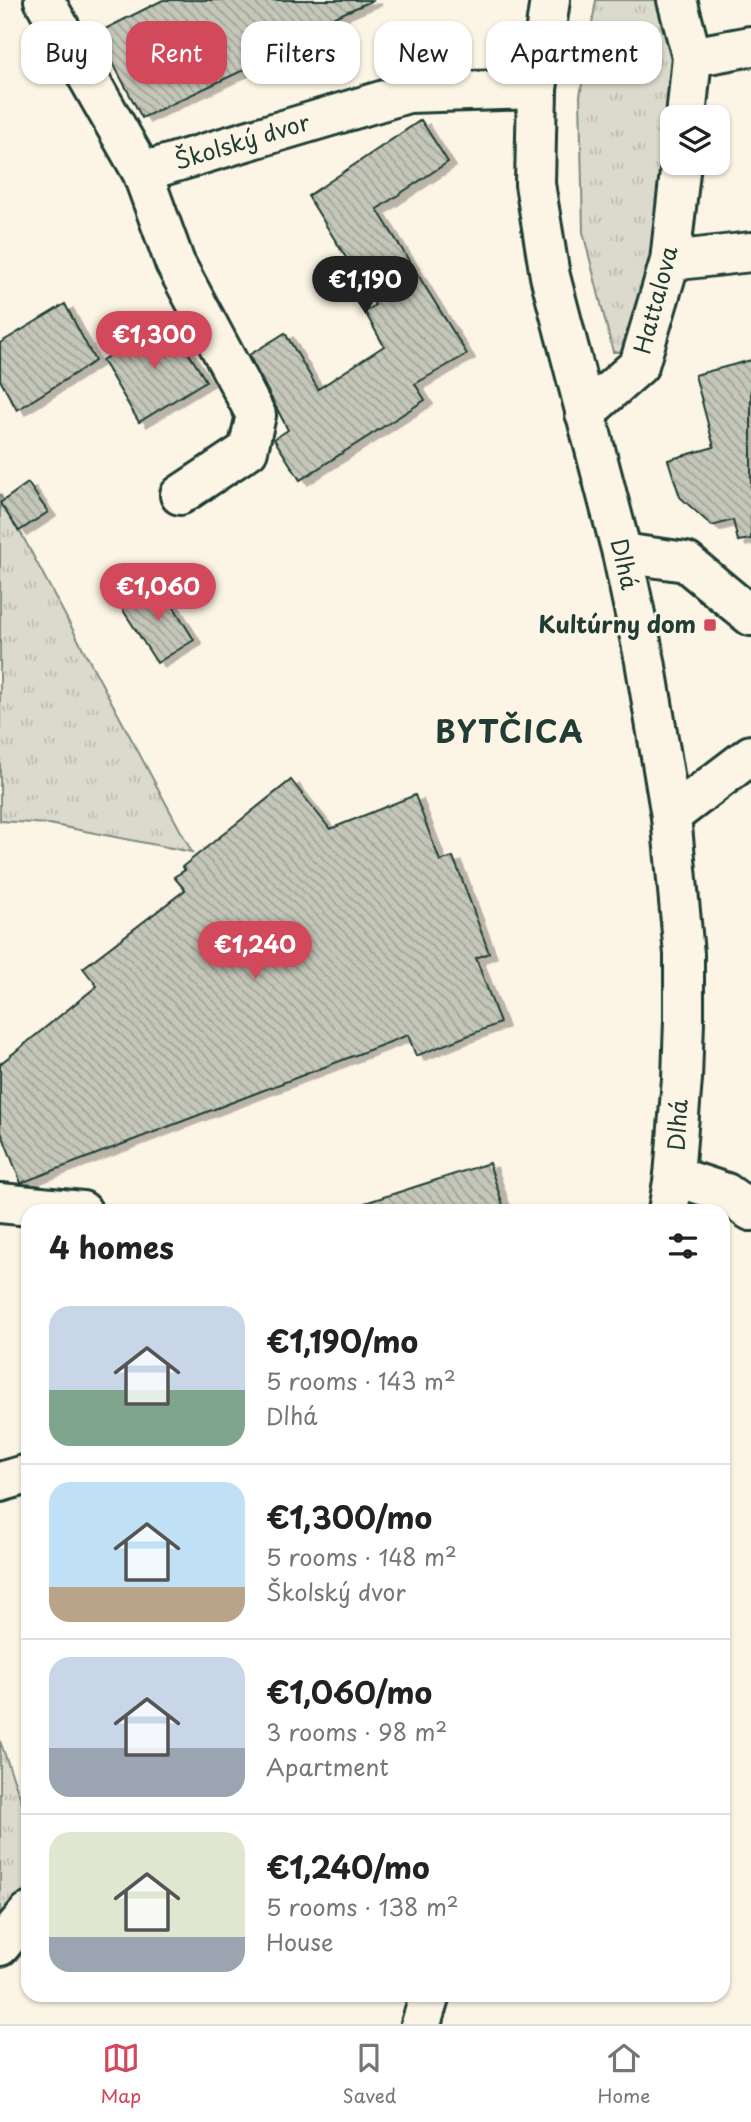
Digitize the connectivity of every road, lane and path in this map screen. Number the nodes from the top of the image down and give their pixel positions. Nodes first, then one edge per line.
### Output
1 (44, 0) edge
2 (550, 0) edge
3 (677, 0) edge
4 (751, 46) edge
5 (692, 57) junction
6 (537, 89) junction
7 (687, 105) edge
8 (142, 172) junction
9 (680, 175) edge
10 (751, 252) edge
11 (670, 261) junction
12 (585, 413) junction
13 (180, 495) dead end
14 (622, 553) junction
15 (751, 616) edge
16 (751, 755) edge
17 (671, 816) junction
18 (671, 1193) edge
19 (0, 1203) edge
20 (21, 1205) edge
21 (751, 1211) edge
22 (21, 1476) edge
23 (0, 1482) edge
24 (21, 1921) edge
25 (0, 1946) edge
26 (428, 2002) edge
27 (421, 2024) edge

1 - 8 street, Školský dvor
2 - 6 street, Dlhá
3 - 5 street
4 - 5 street
5 - 7 street
6 - 8 street, Školský dvor
6 - 12 street, Dlhá
8 - 13 street
9 - 11 street, Hattalova
10 - 11 street
11 - 12 street, Hattalova
12 - 14 street, Dlhá
14 - 15 street
14 - 17 street, Dlhá
16 - 17 street
17 - 18 street, Dlhá
18 - 21 street
19 - 20 street
22 - 23 street
24 - 25 street
26 - 27 street

